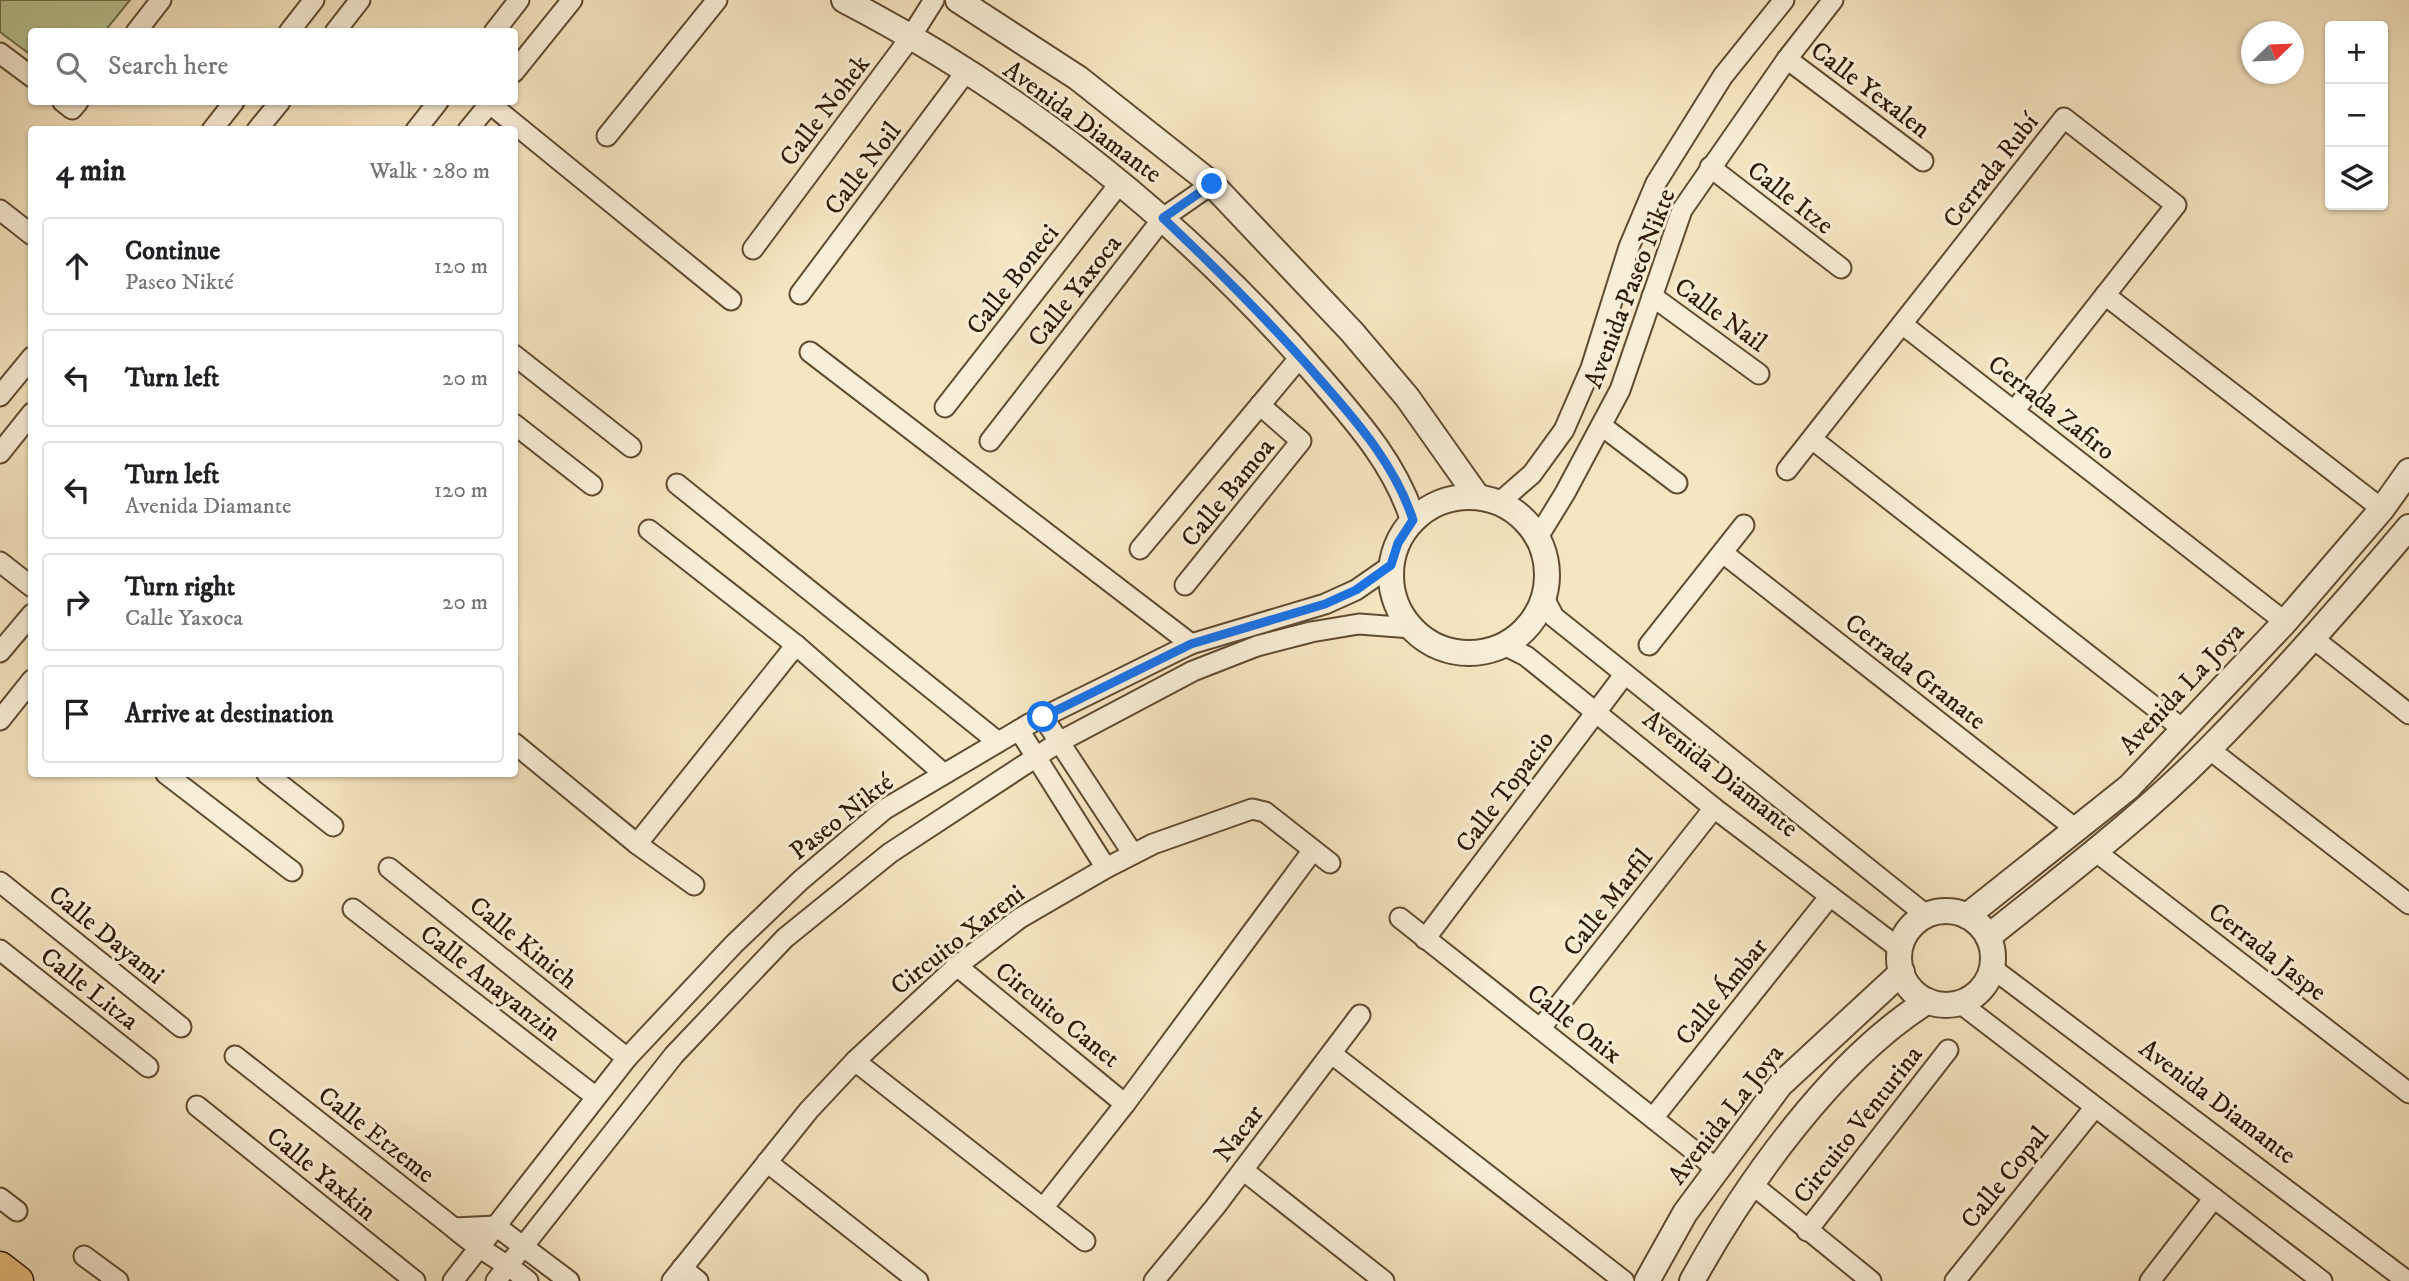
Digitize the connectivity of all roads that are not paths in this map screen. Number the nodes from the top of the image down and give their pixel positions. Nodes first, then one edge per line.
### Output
1 (161, 0) edge
2 (314, 0) edge
3 (360, 0) edge
4 (519, 0) edge
5 (572, 0) edge
6 (717, 0) edge
7 (844, 0) edge
8 (934, 0) edge
9 (958, 0) edge
10 (1784, 0) edge
11 (1833, 0) edge
12 (139, 28) edge
13 (292, 28) edge
14 (338, 28) edge
15 (497, 28) edge
16 (910, 38) junction
17 (0, 53) edge
18 (1787, 59) junction
19 (518, 67) edge
20 (965, 73) junction
21 (28, 74) edge
22 (232, 105) edge
23 (278, 105) edge
24 (436, 105) edge
25 (488, 105) edge
26 (494, 105) edge
27 (215, 126) edge
28 (260, 126) edge
29 (419, 126) edge
30 (471, 126) edge
31 (607, 136) dead end
32 (1923, 162) dead end
33 (1710, 167) junction
34 (1120, 183) junction
35 (1212, 184) junction
36 (0, 209) edge
37 (1163, 218) junction
38 (28, 232) edge
39 (753, 249) dead end
40 (1841, 268) dead end
41 (800, 294) dead end
42 (2105, 295) junction
43 (1652, 296) junction
44 (731, 300) dead end
45 (1902, 324) junction
46 (810, 352) dead end
47 (1301, 356) junction
48 (518, 358) edge
49 (28, 362) edge
50 (1759, 374) dead end
51 (0, 396) edge
52 (1260, 405) junction
53 (946, 407) dead end
54 (2014, 411) junction
55 (28, 419) edge
56 (1602, 426) junction
57 (518, 427) edge
58 (1812, 439) junction
59 (990, 441) dead end
60 (631, 447) dead end
61 (0, 453) edge
62 (1787, 470) dead end
63 (2409, 471) edge
64 (1677, 483) dead end
65 (677, 484) dead end
66 (592, 485) dead end
67 (1488, 499) junction
68 (2382, 509) junction
69 (1413, 520) junction
70 (1744, 525) dead end
71 (2409, 527) edge
72 (649, 530) dead end
73 (1538, 537) junction
74 (1140, 549) dead end
75 (1723, 553) junction
76 (0, 562) edge
77 (1391, 565) junction
78 (28, 584) edge
79 (1185, 585) dead end
80 (1544, 598) junction
81 (28, 619) edge
82 (2285, 621) junction
83 (1412, 628) junction
84 (2314, 639) junction
85 (1191, 644) junction
86 (796, 645) junction
87 (1504, 645) junction
88 (1649, 645) dead end
89 (0, 652) edge
90 (1624, 674) junction
91 (28, 685) edge
92 (1595, 712) junction
93 (2409, 714) edge
94 (1043, 717) junction
95 (0, 720) edge
96 (1018, 730) junction
97 (2184, 730) junction
98 (998, 743) junction
99 (1059, 743) junction
100 (518, 746) edge
101 (2209, 749) junction
102 (1036, 758) junction
103 (944, 774) junction
104 (170, 777) edge
105 (271, 777) edge
106 (1714, 807) junction
107 (333, 826) dead end
108 (2077, 830) junction
109 (637, 844) junction
110 (1313, 850) junction
111 (2095, 851) junction
112 (1133, 854) junction
113 (1330, 863) dead end
114 (389, 868) dead end
115 (1106, 868) junction
116 (292, 871) dead end
117 (0, 882) edge
118 (694, 885) dead end
119 (1830, 896) junction
120 (2409, 904) edge
121 (353, 908) dead end
122 (1926, 915) junction
123 (1967, 916) junction
124 (1400, 918) dead end
125 (1988, 937) junction
126 (1425, 939) junction
127 (0, 950) edge
128 (1901, 960) junction
129 (957, 966) junction
130 (1992, 968) junction
131 (1928, 1001) junction
132 (1960, 1003) junction
133 (1360, 1015) dead end
134 (181, 1027) dead end
135 (1540, 1029) junction
136 (1948, 1050) dead end
137 (1332, 1054) junction
138 (235, 1056) dead end
139 (627, 1058) junction
140 (855, 1061) junction
141 (148, 1067) dead end
142 (2409, 1094) edge
143 (596, 1097) junction
144 (1125, 1104) junction
145 (197, 1106) dead end
146 (2095, 1107) junction
147 (1653, 1118) junction
148 (767, 1162) junction
149 (1717, 1169) junction
150 (1243, 1170) junction
151 (1753, 1185) junction
152 (0, 1198) edge
153 (2214, 1198) junction
154 (1044, 1208) junction
155 (17, 1212) dead end
156 (496, 1226) junction
157 (454, 1228) junction
158 (1807, 1231) junction
159 (1085, 1241) dead end
160 (523, 1246) junction
161 (478, 1250) junction
162 (83, 1256) dead end
163 (508, 1265) junction
164 (0, 1268) edge
165 (677, 1275) edge
166 (18, 1281) edge
167 (118, 1281) edge
168 (415, 1281) edge
169 (453, 1281) edge
170 (496, 1281) edge
171 (528, 1281) edge
172 (569, 1281) edge
173 (698, 1281) edge
174 (918, 1281) edge
175 (1154, 1281) edge
176 (1384, 1281) edge
177 (1624, 1281) edge
178 (1647, 1281) edge
179 (1692, 1281) edge
180 (1871, 1281) edge
181 (1955, 1281) edge
182 (2150, 1281) edge
183 (2322, 1281) edge
184 (2407, 1281) edge

1 - 12 street
2 - 13 street
3 - 14 street
4 - 15 street
5 - 19 street
6 - 31 street
7 - 16 street, Avenida Diamante
8 - 16 street, Calle Nohek
9 - 35 street, Avenida Diamante
10 - 67 street, Avenida Paseo Nikte
11 - 18 street, Avenida Paseo Nikte
16 - 20 street, Avenida Diamante
16 - 39 street, Calle Nohek
17 - 21 street
18 - 32 street, Calle Yexalen
18 - 33 street, Avenida Paseo Nikte
20 - 34 street, Avenida Diamante
20 - 41 street, Calle Noil
22 - 27 street
23 - 28 street
24 - 29 street
25 - 30 street
26 - 44 street
33 - 40 street, Calle Itze
33 - 43 street, Avenida Paseo Nikte
34 - 37 street, Avenida Diamante
34 - 53 street, Calle Boneci
35 - 37 street, Calle Yaxoca
35 - 67 street, Avenida Diamante
36 - 38 street
37 - 47 street, Avenida Diamante
37 - 59 street, Calle Yaxoca
42 - 45 street, Cerrada Rubí
42 - 54 street, Cerrada Rubí
42 - 68 street
43 - 50 street, Calle Nail
43 - 56 street, Avenida Paseo Nikte
45 - 54 street, Cerrada Zafiro
45 - 58 street
46 - 85 street
47 - 52 street, Calle Bamoa
47 - 69 street, Avenida Diamante
48 - 60 street
49 - 51 street
52 - 74 street, Calle Bamoa
52 - 79 street, Calle Bamoa
54 - 82 street, Cerrada Zafiro
55 - 61 street
56 - 64 street
56 - 73 street, Avenida Paseo Nikte
57 - 66 street
58 - 62 street
58 - 97 street
63 - 68 street, Avenida La Joya
65 - 98 street
67 - 69 street
67 - 73 street
68 - 82 street, Avenida La Joya
69 - 77 street
70 - 75 street
71 - 84 street
72 - 86 street
73 - 80 street
75 - 88 street
75 - 108 street, Cerrada Granate
76 - 78 street
77 - 83 street
77 - 85 street, Paseo Nikté
80 - 87 street
80 - 90 street, Avenida Diamante
81 - 89 street
82 - 97 street, Avenida La Joya
83 - 87 street
83 - 99 street
84 - 93 street
84 - 101 street
85 - 94 street, Paseo Nikté
86 - 103 street
86 - 109 street
87 - 92 street, Avenida Diamante
90 - 92 street, Calle Topacio
90 - 122 street, Avenida Diamante
91 - 95 street
92 - 106 street, Avenida Diamante
92 - 126 street, Calle Topacio
94 - 96 street, Paseo Nikté
94 - 99 street
96 - 98 street, Paseo Nikté
96 - 102 street
97 - 108 street, Avenida La Joya
98 - 103 street, Paseo Nikté
99 - 102 street
99 - 112 street
100 - 109 street
101 - 111 street
101 - 120 street
102 - 115 street
102 - 160 street
103 - 139 street, Paseo Nikté
104 - 116 street
105 - 107 street
106 - 119 street, Avenida Diamante
106 - 135 street, Calle Marfil
108 - 123 street, Avenida La Joya
109 - 118 street
110 - 112 street, Circuito Xareni
110 - 113 street, Circuito Xareni
110 - 144 street
111 - 125 street
111 - 142 street, Cerrada Jaspe
112 - 115 street, Circuito Xareni
114 - 139 street, Calle Kinich
115 - 129 street, Circuito Xareni
117 - 134 street, Calle Dayami
119 - 128 street, Avenida Diamante
119 - 147 street, Calle Ámbar
121 - 143 street, Calle Anayanzin
122 - 123 street
122 - 128 street
123 - 125 street
124 - 126 street, Calle Onix
125 - 130 street
126 - 135 street, Calle Onix
127 - 141 street, Calle Litza
128 - 131 street
128 - 149 street, Avenida La Joya
129 - 140 street, Circuito Xareni
129 - 144 street, Circuito Canet
130 - 132 street
130 - 184 street, Avenida Diamante
131 - 132 street
131 - 151 street
132 - 146 street
133 - 137 street, Nacar
135 - 147 street, Calle Onix
136 - 158 street, Circuito Venturina
137 - 150 street, Nacar
137 - 177 street
138 - 157 street, Calle Etzeme
139 - 143 street, Paseo Nikté
140 - 148 street, Circuito Xareni
140 - 154 street
143 - 156 street, Paseo Nikté
144 - 154 street
145 - 168 street, Calle Yaxkin
146 - 153 street
146 - 181 street, Calle Copal
147 - 149 street, Calle Onix
148 - 165 street, Circuito Xareni
148 - 174 street
149 - 178 street, Avenida La Joya
150 - 175 street, Nacar
150 - 176 street
151 - 158 street
151 - 179 street
152 - 155 street
153 - 182 street
153 - 183 street
154 - 159 street
156 - 157 street
156 - 160 street
156 - 161 street, Paseo Nikté
157 - 161 street, Calle Etzeme
158 - 180 street
160 - 163 street
160 - 172 street
161 - 163 street, Calle Etzeme
161 - 169 street, Paseo Nikté
162 - 167 street
163 - 170 street
163 - 171 street, Calle Etzeme
164 - 166 main road
165 - 173 street

